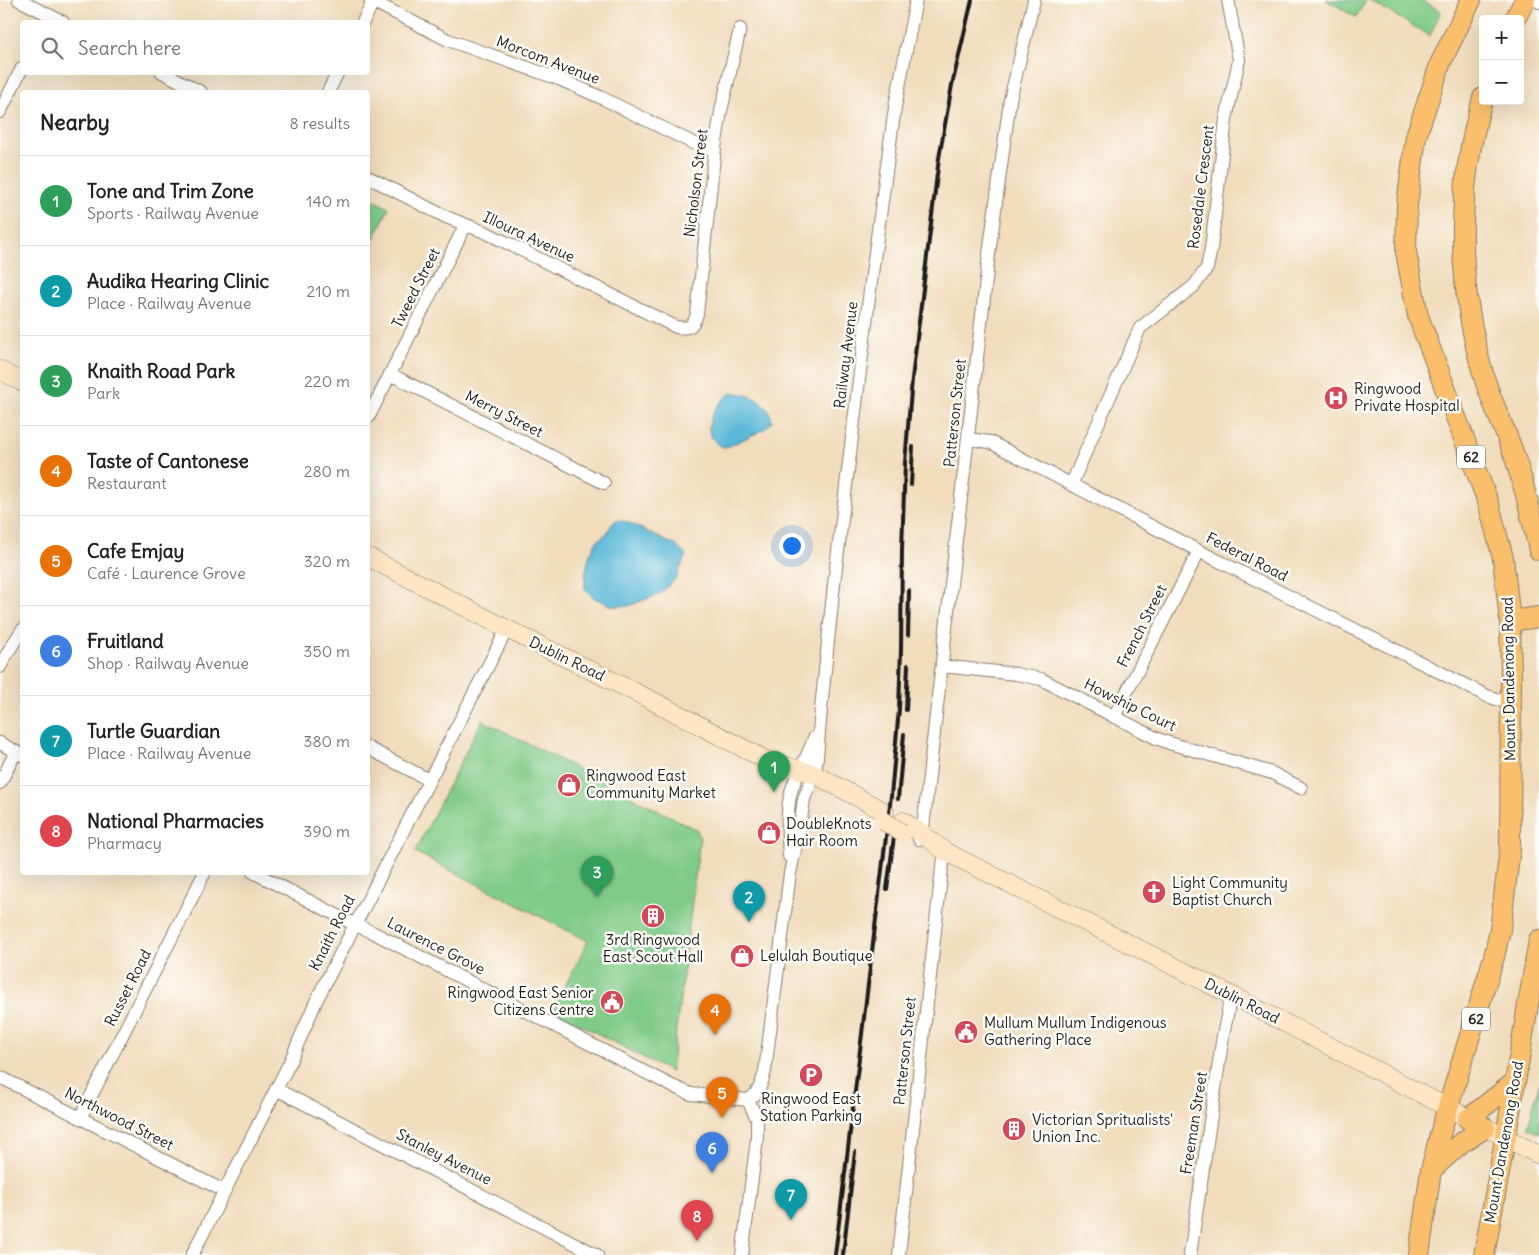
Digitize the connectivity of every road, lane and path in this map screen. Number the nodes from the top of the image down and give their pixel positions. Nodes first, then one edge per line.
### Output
1 (19, 0) edge
2 (916, 0) edge
3 (1034, 0) edge
4 (1228, 0) edge
5 (1471, 0) edge
6 (1525, 0) edge
7 (373, 1) edge
8 (1517, 15) edge
9 (47, 19) edge
10 (364, 20) edge
11 (740, 29) dead end
12 (20, 72) edge
13 (168, 75) edge
14 (336, 75) edge
15 (197, 90) edge
16 (329, 90) edge
17 (1481, 105) edge
18 (0, 112) edge
19 (715, 148) junction
20 (370, 178) edge
21 (465, 226) junction
22 (676, 327) joint
23 (0, 370) edge
24 (390, 374) junction
25 (20, 381) edge
26 (370, 414) edge
27 (968, 439) junction
28 (604, 483) dead end
29 (1071, 485) junction
30 (1539, 550) edge
31 (1199, 551) junction
32 (370, 558) edge
33 (1539, 617) edge
34 (1510, 621) junction
35 (507, 629) junction
36 (20, 633) edge
37 (942, 666) junction
38 (0, 667) edge
39 (1512, 704) junction
40 (1114, 717) junction
41 (0, 743) edge
42 (370, 749) edge
43 (19, 753) edge
44 (805, 777) junction
45 (429, 780) junction
46 (0, 783) edge
47 (1302, 788) dead end
48 (920, 837) junction
49 (945, 851) junction
50 (203, 875) edge
51 (259, 875) edge
52 (355, 924) junction
53 (1539, 940) edge
54 (1231, 996) junction
55 (0, 1077) edge
56 (1515, 1082) junction
57 (276, 1089) junction
58 (748, 1100) junction
59 (1448, 1108) junction
60 (80, 1118) junction
61 (1477, 1123) junction
62 (1505, 1138) junction
63 (1539, 1156) edge
64 (1431, 1170) junction
65 (224, 1191) junction
66 (192, 1255) edge
67 (597, 1255) edge
68 (742, 1255) edge
69 (899, 1255) edge
70 (1190, 1255) edge
71 (1419, 1255) edge
72 (1484, 1255) edge

1 - 9 street
2 - 44 street, Railway Avenue
3 - 27 street, Patterson Street
4 - 29 street, Rosedale Crescent
5 - 34 main road, Mount Dandenong Road / 62
6 - 8 main road
7 - 10 street
7 - 19 street, Morcom Avenue
11 - 19 street, Nicholson Street
12 - 18 street
13 - 15 street
14 - 16 street
17 - 30 main road
19 - 22 street, Nicholson Street
20 - 21 street, Illoura Avenue
21 - 22 street, Illoura Avenue
21 - 24 street, Tweed Street
23 - 25 main road
24 - 26 street, Tweed Street
24 - 28 street, Merry Street
27 - 29 street, Federal Road
27 - 37 street, Patterson Street
29 - 31 street, Federal Road
31 - 39 street, Federal Road
31 - 40 street, French Street
32 - 35 main road, Dublin Road
33 - 34 main road
34 - 39 main road, Mount Dandenong Road / 62
35 - 44 main road, Dublin Road
35 - 45 street, Knaith Road
36 - 38 street
37 - 40 street, Howship Court
37 - 48 street, Patterson Street
39 - 59 main road, Mount Dandenong Road / 62
40 - 47 street, Howship Court
41 - 43 street
42 - 45 street
43 - 46 street
44 - 48 main road, Dublin Road, bridge
44 - 58 street, Railway Avenue
45 - 52 street, Knaith Road
48 - 49 main road, Dublin Road
49 - 54 main road, Dublin Road
49 - 69 street, Patterson Street
50 - 60 street, Russet Road
51 - 52 street, Laurence Grove
52 - 57 street, Knaith Road
52 - 58 street, Laurence Grove
53 - 56 main road, Mount Dandenong Road
54 - 59 main road, Dublin Road
54 - 70 street, Freeman Street
55 - 60 street, Northwood Street
56 - 61 main road
56 - 62 main road, Mount Dandenong Road
57 - 65 street, Knaith Road
57 - 67 street, Stanley Avenue
58 - 68 street
59 - 61 main road, Dublin Road
59 - 64 main road, Mount Dandenong Road / 62
60 - 65 street, Northwood Street
61 - 62 main road, Dublin Road
61 - 64 main road
62 - 63 main road, Dublin Road
62 - 72 main road, Mount Dandenong Road
64 - 71 main road, Mount Dandenong Road / 62
65 - 66 street, Knaith Road

